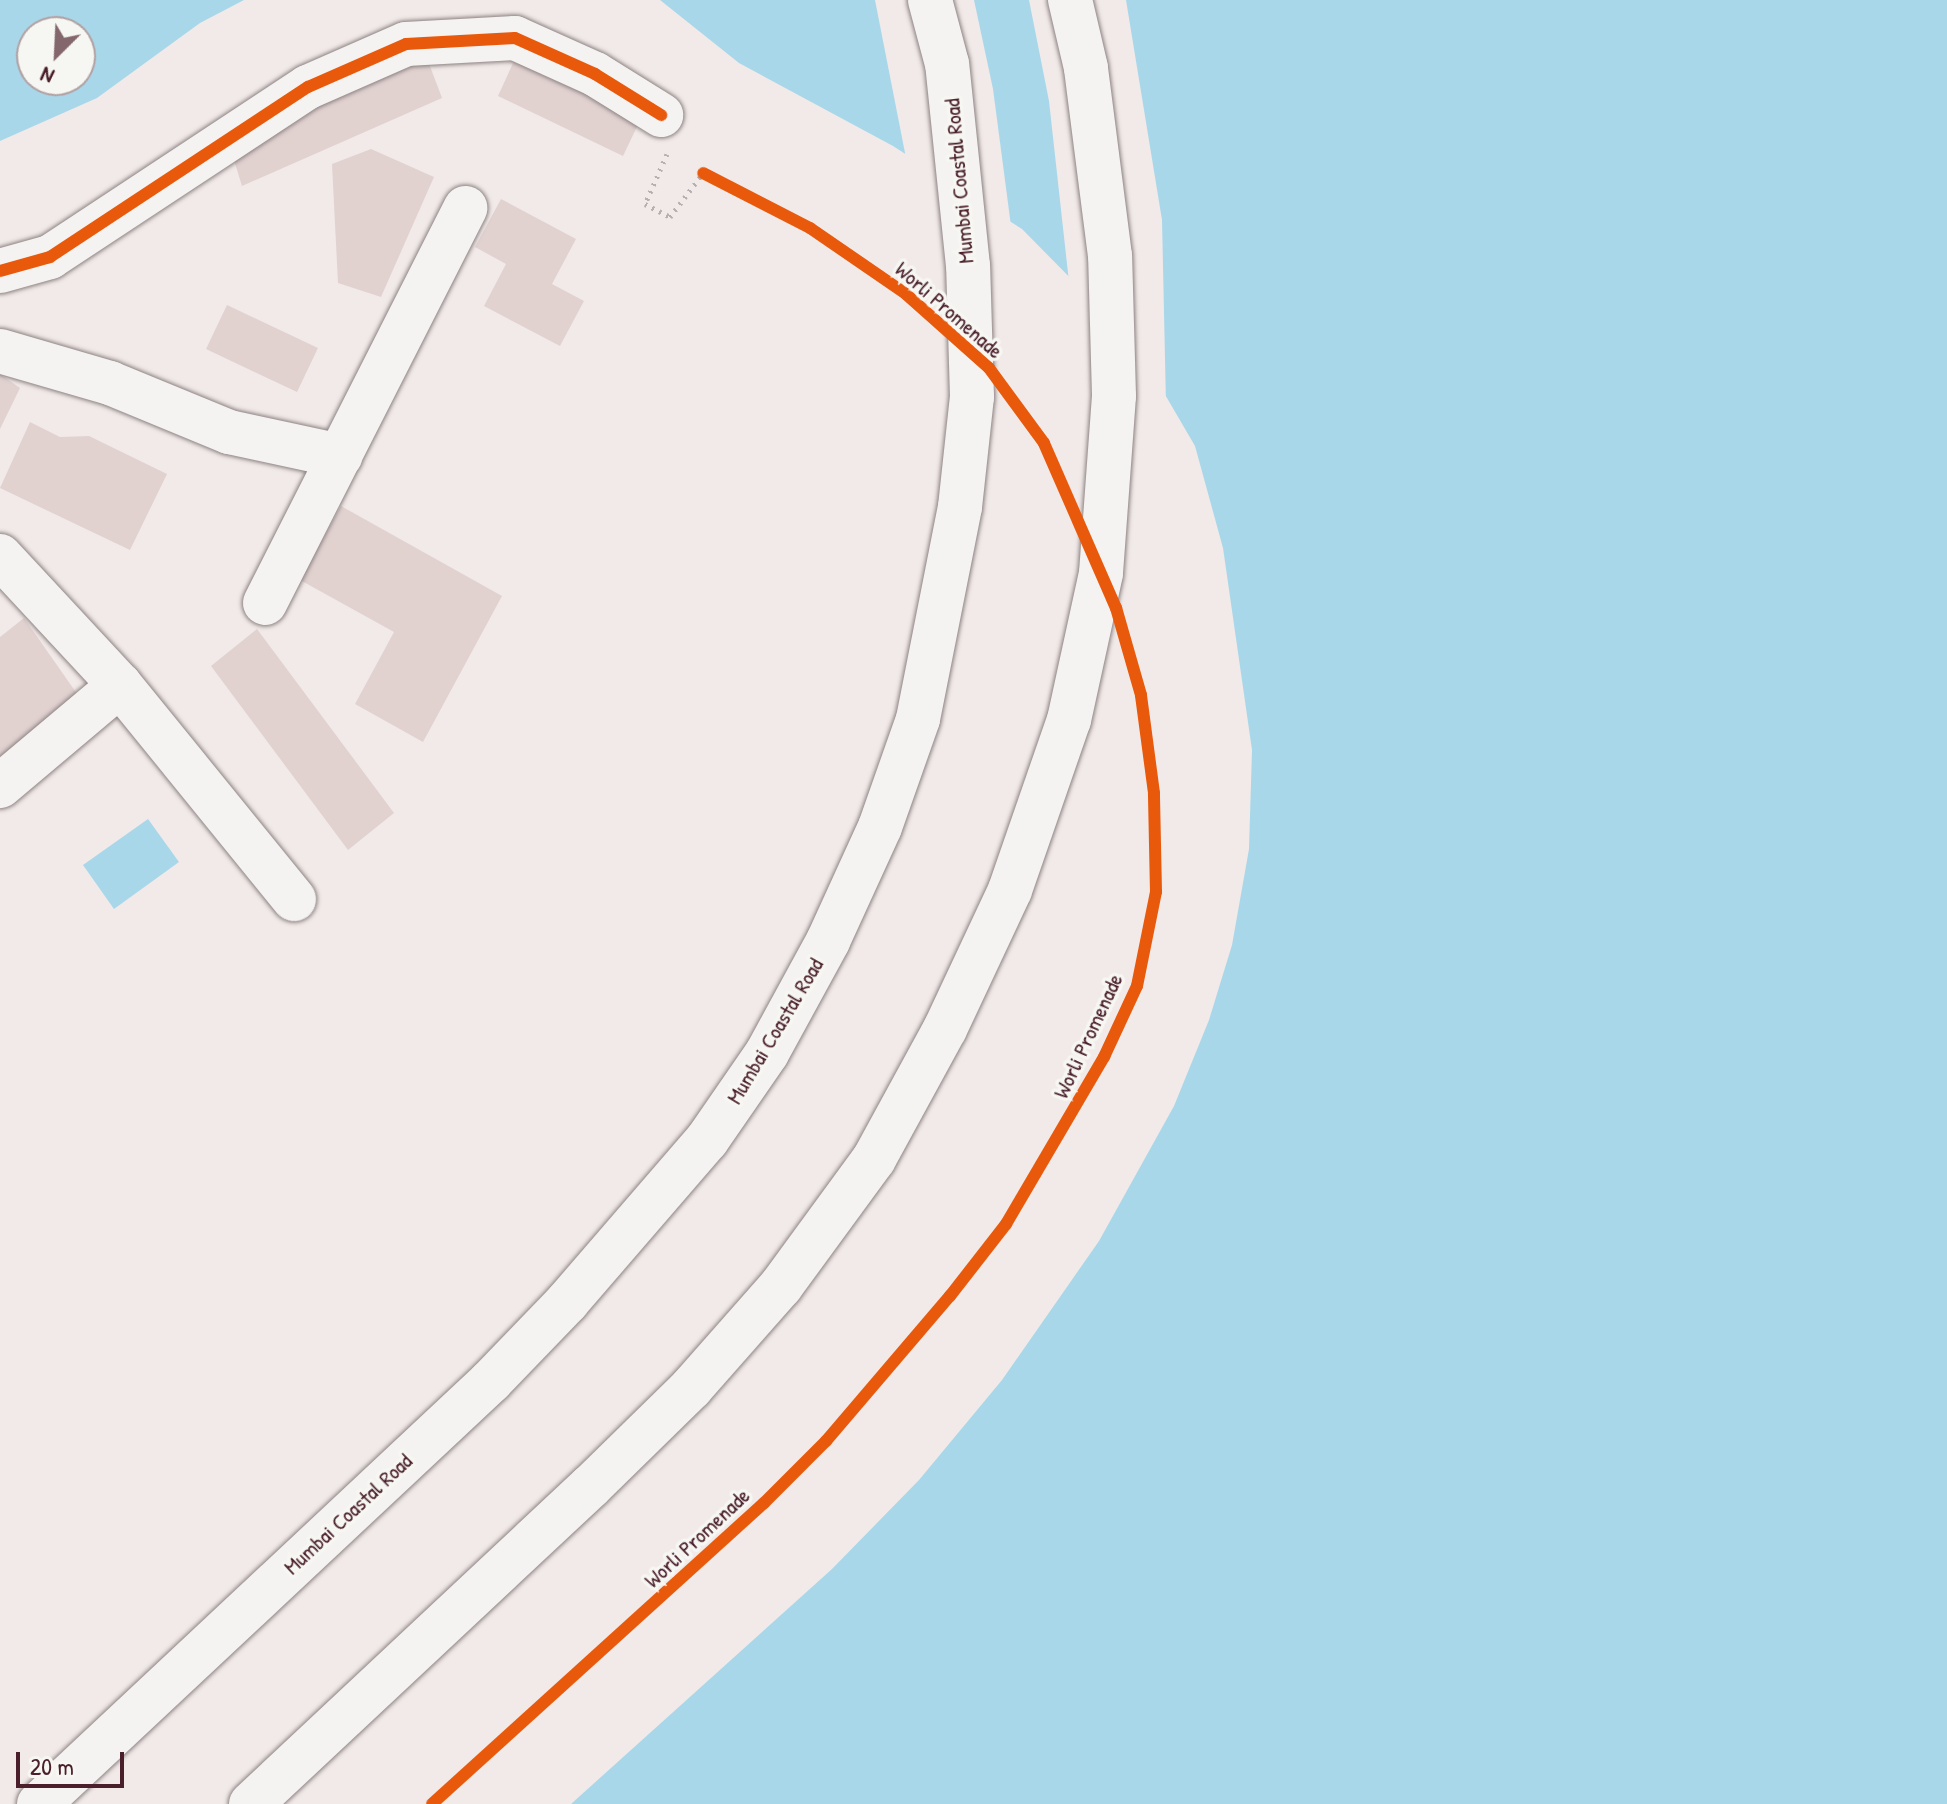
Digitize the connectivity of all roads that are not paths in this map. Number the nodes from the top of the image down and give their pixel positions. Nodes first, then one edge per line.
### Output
1 (930, 0) edge
2 (1070, 0) edge
3 (661, 115) road end
4 (465, 208) dead end
5 (0, 271) edge
6 (0, 351) edge
7 (340, 456) junction
8 (9, 583) edge
9 (265, 603) dead end
10 (120, 685) junction
11 (0, 786) edge
12 (294, 899) dead end
13 (39, 1804) edge
14 (251, 1804) edge

1 - 13 main road, Mumbai Coastal Road
2 - 14 main road
3 - 5 main road
4 - 7 main road
6 - 7 main road
7 - 9 main road
8 - 10 main road
10 - 11 main road
10 - 12 main road

